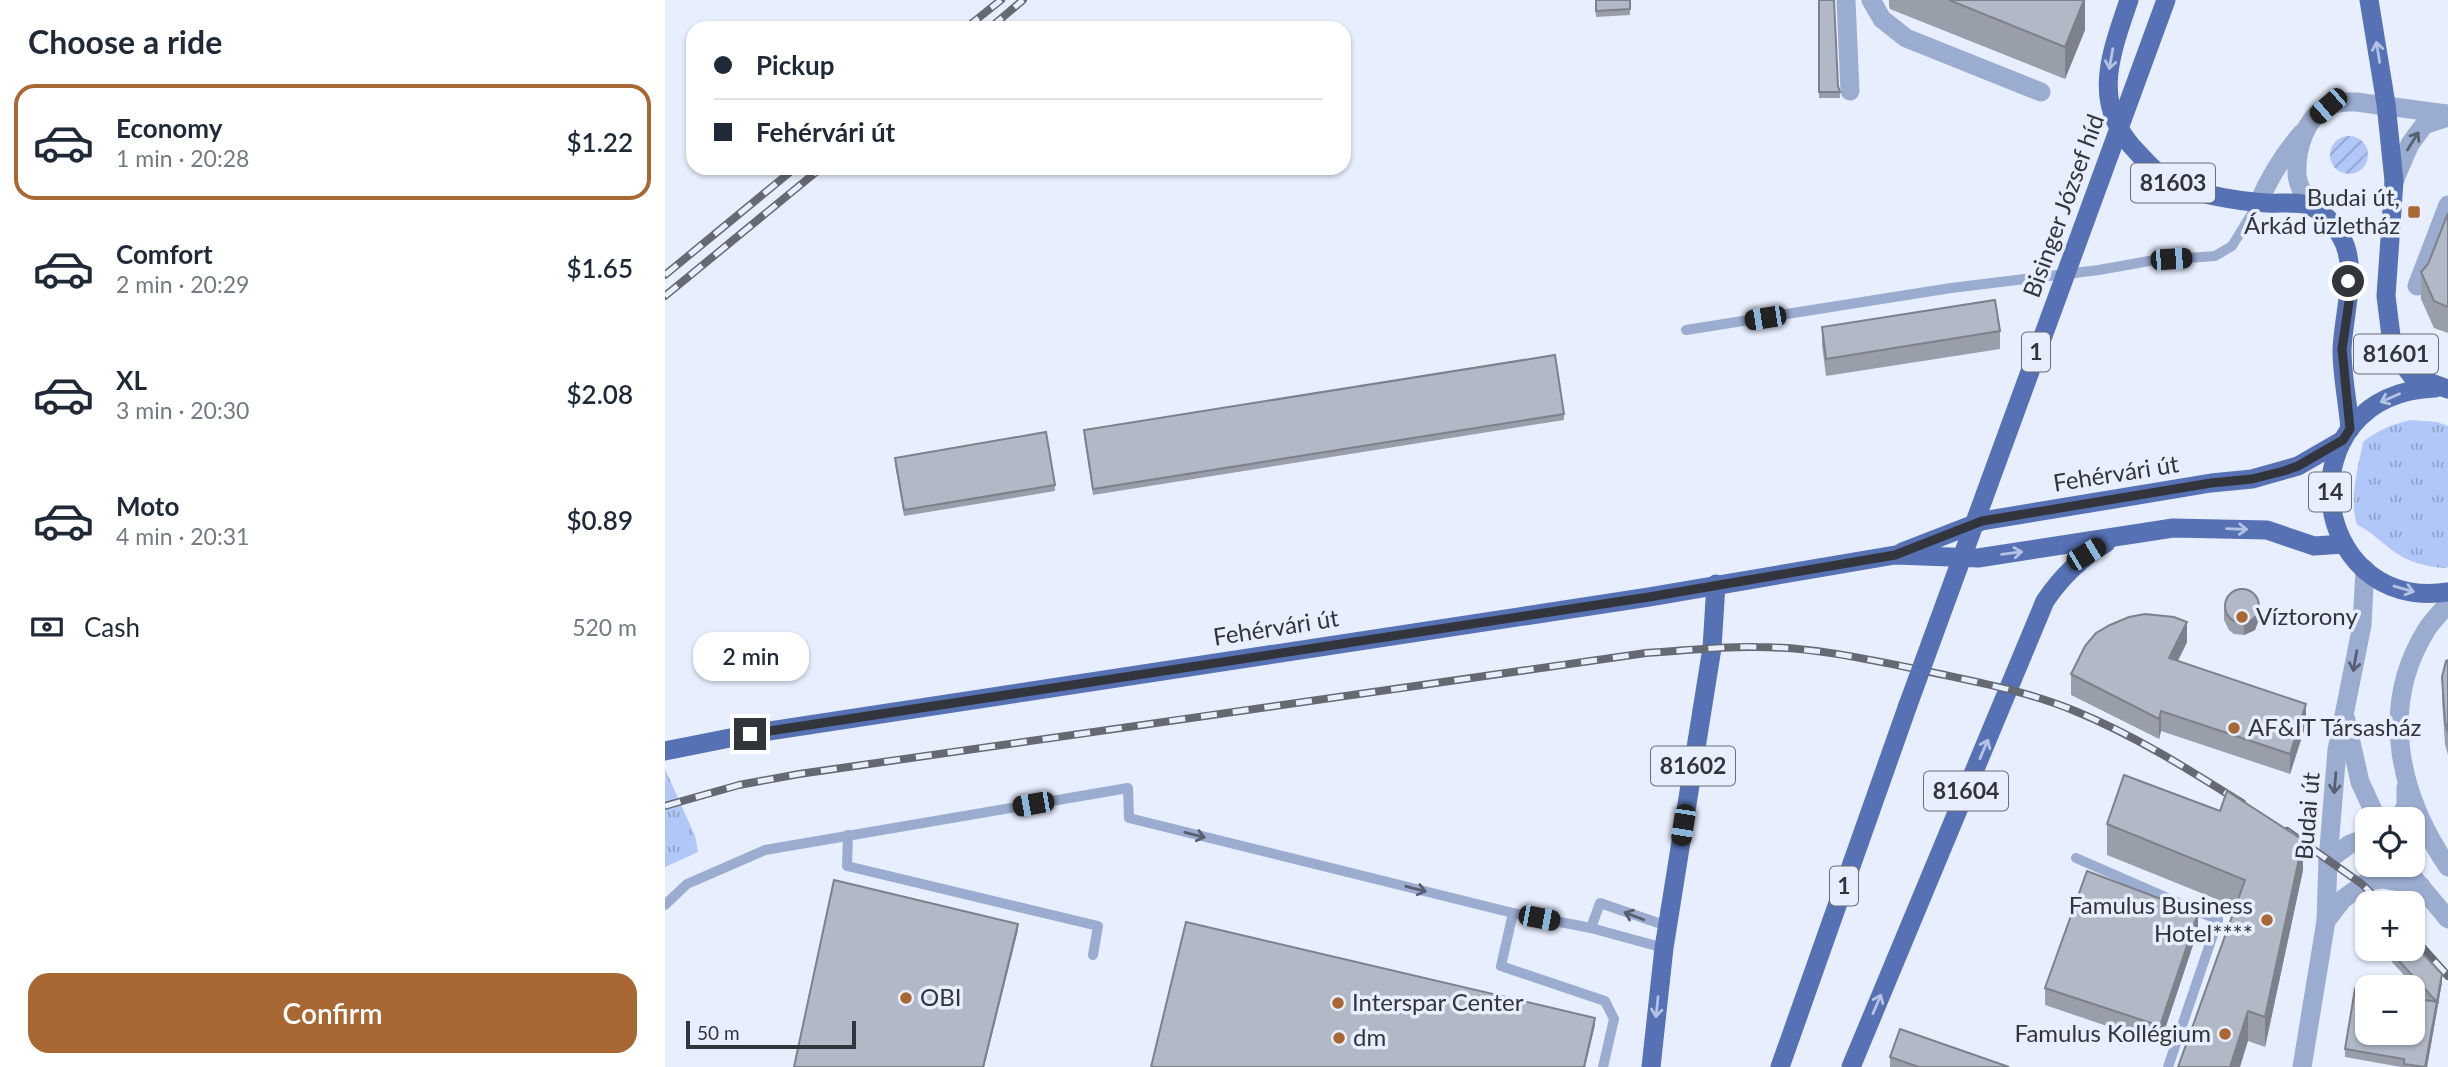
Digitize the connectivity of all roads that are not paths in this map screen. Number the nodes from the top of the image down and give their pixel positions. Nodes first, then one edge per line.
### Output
1 (1846, 0) edge
2 (1871, 0) edge
3 (2129, 0) edge
4 (2166, 0) edge
5 (2369, 0) edge
6 (1850, 91) dead end
7 (2041, 93) dead end
8 (2386, 104) junction
9 (2448, 115) edge
10 (2305, 130) junction
11 (2394, 181) junction
12 (2259, 202) junction
13 (2308, 205) junction
14 (2448, 205) edge
15 (2417, 286) dead end
16 (1686, 330) dead end
17 (2444, 389) edge
18 (2346, 435) junction
19 (2113, 538) junction
20 (2344, 544) junction
21 (1895, 555) junction
22 (2365, 569) junction
23 (1716, 584) junction
24 (2448, 592) edge
25 (2448, 604) edge
26 (2346, 716) junction
27 (665, 751) edge
28 (2406, 782) junction
29 (2371, 807) edge
30 (2405, 807) edge
31 (848, 835) junction
32 (2355, 842) edge
33 (2425, 845) edge
34 (2076, 858) dead end
35 (2328, 860) junction
36 (2447, 865) edge
37 (2368, 877) edge
38 (2379, 877) edge
39 (2413, 877) edge
40 (2421, 886) junction
41 (665, 905) edge
42 (1513, 913) junction
43 (2448, 919) edge
44 (2326, 921) junction
45 (1667, 926) junction
46 (1591, 928) junction
47 (1664, 948) junction
48 (1093, 955) dead end
49 (1603, 1067) edge
50 (1651, 1067) edge
51 (1780, 1067) edge
52 (1851, 1067) edge
53 (2168, 1067) edge
54 (2302, 1067) edge

1 - 6 street
2 - 7 street
3 -> 12 main road, 81603
4 - 51 main road, Bisinger József híd / 1, bridge
8 -> 5 main road, 81601
8 - 9 street
8 - 10 street
8 - 11 main road, 81601
11 -> 9 street
10 - 12 street
10 - 13 street
11 - 17 main road, 81601
12 - 13 main road, 81603
12 - 16 lane
13 - 18 main road
14 - 15 street
17 -> 18 main road, 14
18 - 20 main road, 14
18 - 21 main road, Fehérvári út
19 -> 20 main road, Fehérvári út
21 -> 19 main road, Fehérvári út
52 -> 19 main road, 81604
20 - 22 main road, 14
21 - 23 main road, Fehérvári út
22 -> 24 main road, 14
22 -> 26 street, Budai út
23 - 27 main road, Fehérvári út
23 - 45 main road, 81602
25 - 28 street
26 - 29 street, Budai út
26 -> 35 street, Budai út
28 - 30 street
28 - 36 street
31 - 41 lane
31 -> 42 lane
31 - 48 lane
32 - 35 street
33 - 36 street
34 - 53 lane
35 - 44 street, Budai út
37 - 44 street
38 - 40 street
39 - 40 street
40 - 43 street
42 - 46 lane
42 - 49 lane
44 - 54 street, Budai út
45 -> 46 lane
45 - 47 main road, 81602
46 - 47 lane
47 -> 50 main road, 81602

